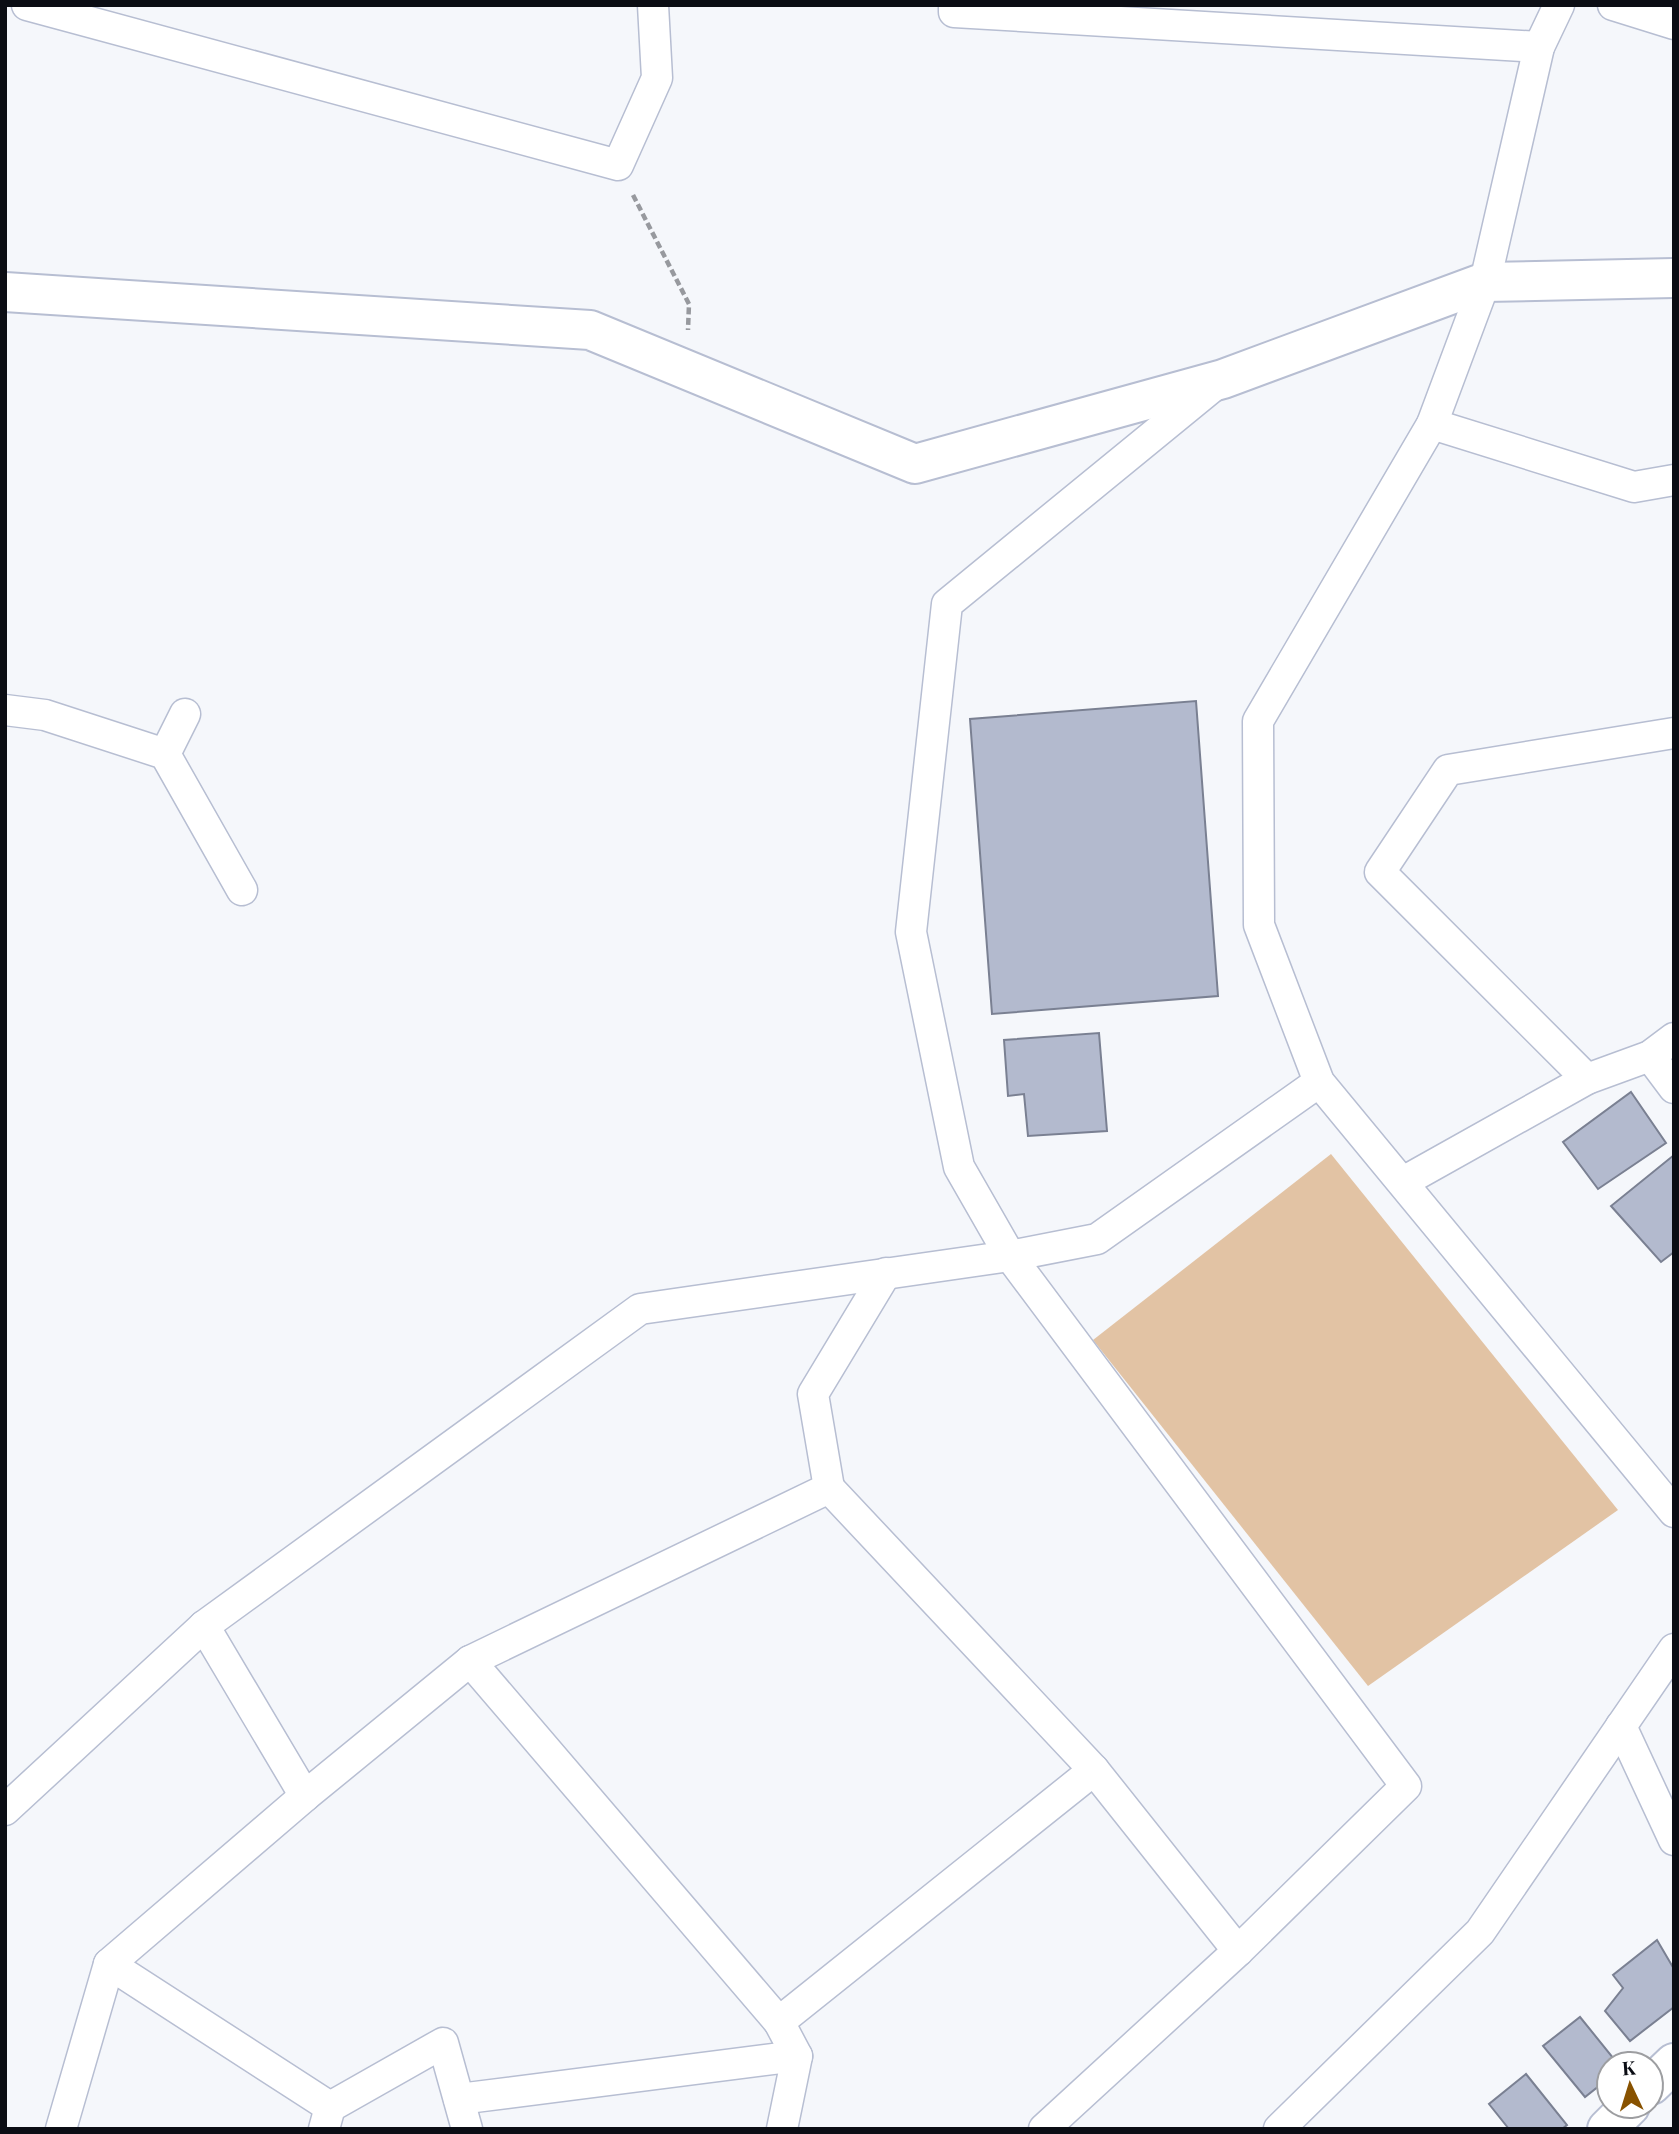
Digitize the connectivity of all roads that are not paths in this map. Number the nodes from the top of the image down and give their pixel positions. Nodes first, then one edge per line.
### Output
1 (27, 5) edge
2 (653, 5) edge
3 (954, 5) edge
4 (1559, 5) edge
5 (1613, 5) edge
6 (1674, 24) edge
7 (1539, 47) junction
8 (1674, 278) edge
9 (1485, 282) junction
10 (5, 292) edge
11 (1223, 379) junction
12 (1432, 424) junction
13 (1674, 480) edge
14 (5, 710) edge
15 (185, 714) dead end
16 (1674, 733) edge
17 (165, 754) junction
18 (242, 890) dead end
19 (1674, 1038) edge
20 (1650, 1056) junction
21 (1587, 1079) junction
22 (1319, 1082) junction
23 (1674, 1088) edge
24 (1404, 1182) junction
25 (1010, 1256) junction
26 (886, 1273) junction
27 (829, 1488) junction
28 (1674, 1511) edge
29 (204, 1626) junction
30 (1674, 1649) edge
31 (470, 1661) junction
32 (1621, 1726) junction
33 (1094, 1770) junction
34 (305, 1796) junction
35 (5, 1810) edge
36 (1674, 1840) edge
37 (1238, 1951) junction
38 (109, 1964) junction
39 (779, 2022) junction
40 (797, 2056) junction
41 (459, 2099) junction
42 (327, 2118) edge
43 (61, 2129) edge
44 (467, 2129) edge
45 (782, 2129) edge
46 (1044, 2129) edge
47 (1279, 2129) edge

1 - 2 street
3 - 7 street
4 - 7 street
5 - 6 street
7 - 9 street
8 - 9 street
9 - 11 street
9 - 12 street
10 - 11 street
11 - 25 street
12 - 13 street
12 - 22 street
14 - 17 street
15 - 17 street
16 - 21 street
17 - 18 street
19 - 20 street
20 - 21 street
20 - 23 street
21 - 24 street
22 - 24 street
22 - 25 street
24 - 28 street
25 - 26 street
25 - 37 street
26 - 27 street
26 - 29 street
27 - 31 street
27 - 33 street
29 - 34 street
29 - 35 street
30 - 32 street
31 - 34 street
31 - 39 street
32 - 36 street
32 - 47 street
33 - 37 street
33 - 39 street
34 - 38 street
37 - 46 street
38 - 42 street
38 - 43 street
39 - 40 street
40 - 41 street
40 - 45 street
41 - 42 street
41 - 44 street

